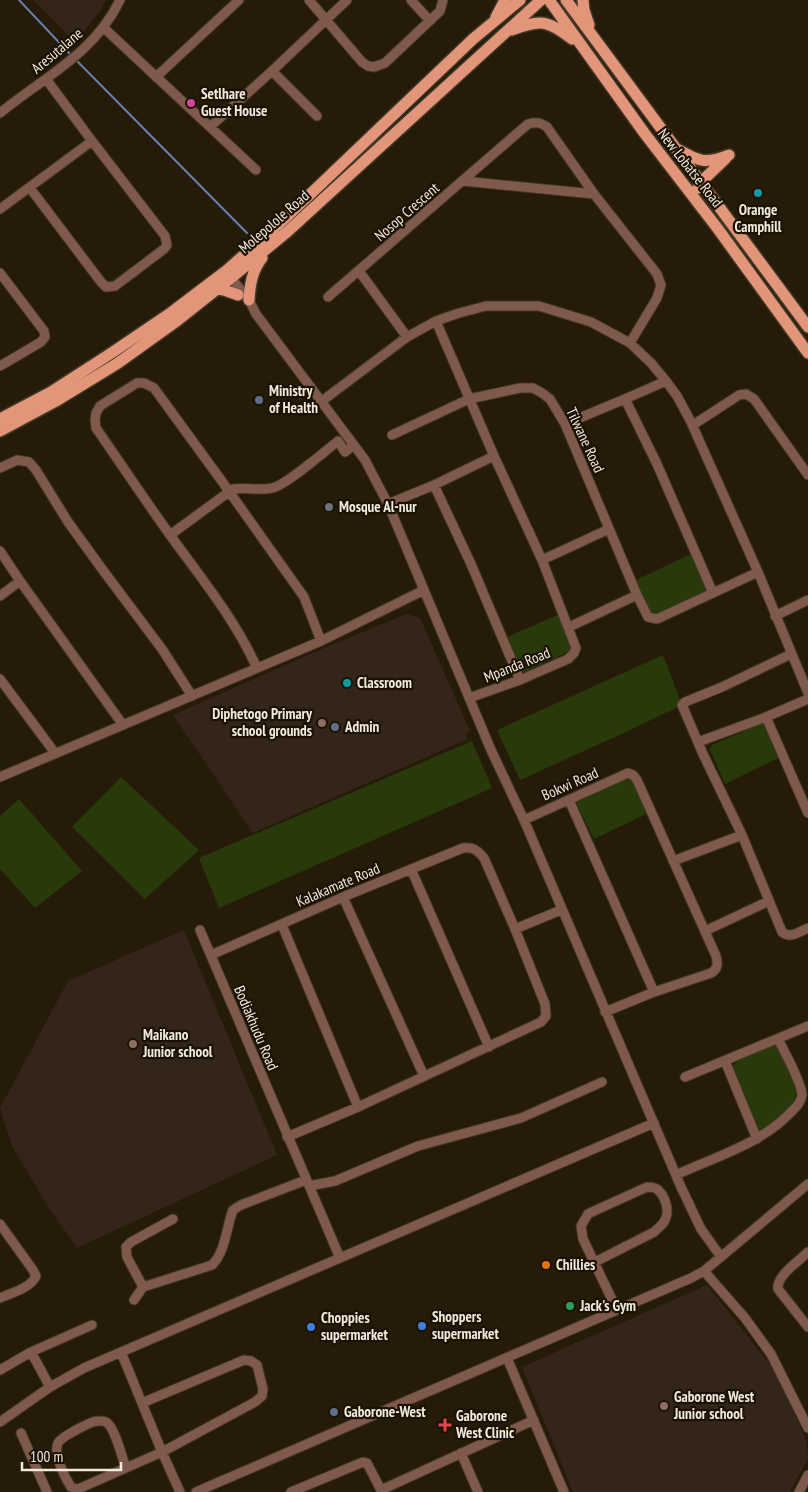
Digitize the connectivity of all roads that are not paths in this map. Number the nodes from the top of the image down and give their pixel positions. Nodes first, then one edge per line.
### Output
1 (120, 0) edge
2 (239, 0) edge
3 (309, 0) edge
4 (347, 0) edge
5 (410, 0) edge
6 (443, 0) edge
7 (505, 0) edge
8 (520, 0) edge
9 (541, 0) edge
10 (549, 0) edge
11 (566, 0) edge
12 (583, 0) edge
13 (326, 19) junction
14 (430, 21) junction
15 (492, 23) junction
16 (104, 28) junction
17 (591, 33) junction
18 (503, 34) junction
19 (582, 46) junction
20 (272, 70) junction
21 (156, 76) junction
22 (46, 79) junction
23 (0, 113) edge
24 (317, 116) dead end
25 (210, 127) junction
26 (92, 141) junction
27 (674, 147) junction
28 (256, 170) dead end
29 (463, 181) junction
30 (701, 182) junction
31 (30, 188) junction
32 (594, 194) junction
33 (695, 200) junction
34 (0, 209) edge
35 (270, 246) junction
36 (359, 272) junction
37 (0, 273) edge
38 (226, 276) junction
39 (216, 289) junction
40 (238, 295) junction
41 (328, 297) dead end
42 (249, 300) junction
43 (256, 314) junction
44 (436, 321) junction
45 (808, 327) edge
46 (407, 337) junction
47 (630, 343) junction
48 (808, 353) edge
49 (0, 366) edge
50 (666, 381) junction
51 (469, 399) junction
52 (626, 399) junction
53 (322, 401) junction
54 (0, 419) edge
55 (565, 424) junction
56 (693, 426) junction
57 (0, 431) edge
58 (392, 435) dead end
59 (354, 445) junction
60 (494, 456) junction
61 (0, 468) edge
62 (808, 475) edge
63 (434, 485) junction
64 (229, 491) junction
65 (388, 504) junction
66 (609, 529) junction
67 (170, 535) junction
68 (0, 551) edge
69 (542, 560) junction
70 (758, 572) junction
71 (20, 581) junction
72 (424, 590) junction
73 (713, 593) junction
74 (637, 595) junction
75 (0, 596) edge
76 (808, 600) edge
77 (775, 616) junction
78 (569, 626) junction
79 (321, 641) junction
80 (791, 654) junction
81 (257, 668) junction
82 (0, 679) edge
83 (520, 680) junction
84 (808, 693) edge
85 (192, 696) junction
86 (469, 698) junction
87 (808, 699) edge
88 (766, 717) junction
89 (123, 724) junction
90 (698, 742) junction
91 (56, 753) junction
92 (0, 777) edge
93 (569, 800) junction
94 (808, 813) edge
95 (524, 820) junction
96 (742, 835) junction
97 (673, 861) junction
98 (410, 870) junction
99 (344, 898) junction
100 (769, 901) junction
101 (562, 910) junction
102 (282, 925) junction
103 (808, 928) edge
104 (515, 929) junction
105 (200, 930) dead end
106 (705, 931) junction
107 (211, 955) junction
108 (654, 992) junction
109 (605, 1012) junction
110 (808, 1026) edge
111 (778, 1039) junction
112 (489, 1046) junction
113 (725, 1061) junction
114 (424, 1076) junction
115 (685, 1077) dead end
116 (602, 1082) dead end
117 (358, 1107) junction
118 (654, 1123) junction
119 (287, 1137) junction
120 (757, 1139) junction
121 (676, 1174) junction
122 (307, 1183) junction
123 (808, 1184) edge
124 (173, 1219) dead end
125 (2, 1230) edge
126 (808, 1252) edge
127 (721, 1257) junction
128 (340, 1258) junction
129 (595, 1262) junction
130 (704, 1271) junction
131 (143, 1287) junction
132 (0, 1298) edge
133 (134, 1300) dead end
134 (617, 1310) junction
135 (92, 1326) dead end
136 (808, 1327) edge
137 (31, 1352) junction
138 (121, 1352) junction
139 (507, 1358) junction
140 (0, 1370) edge
141 (50, 1387) junction
142 (142, 1402) junction
143 (534, 1420) junction
144 (0, 1422) edge
145 (808, 1428) edge
146 (21, 1432) dead end
147 (162, 1452) junction
148 (461, 1453) junction
149 (126, 1468) junction
150 (808, 1475) edge
151 (398, 1488) edge
152 (382, 1491) edge
153 (47, 1492) edge
154 (180, 1492) edge
155 (196, 1492) edge
156 (291, 1492) edge
157 (478, 1492) edge
158 (564, 1492) edge
159 (799, 1492) edge

1 - 16 street, Aresutalane
2 - 21 street
3 - 13 street
4 - 13 street
5 - 14 street
6 - 14 street
7 - 15 main road
8 - 15 main road, Molepolole Road
9 - 18 main road, Molepolole Road
10 - 19 main road, New Lobatse Road
11 - 17 main road, New Lobatse Road
12 - 17 main road
13 - 14 street
13 - 20 street
15 - 38 main road, Molepolole Road
16 - 21 street
16 - 22 street, Aresutalane
17 - 27 main road, New Lobatse Road
18 - 19 main road
18 - 35 main road, Molepolole Road
19 - 33 main road, New Lobatse Road
20 - 24 street
20 - 25 street
21 - 25 street
22 - 23 street, Aresutalane
22 - 26 street
25 - 28 street
26 - 31 street
26 - 31 street
27 - 30 main road, New Lobatse Road
27 - 30 main road
29 - 32 street
29 - 32 street, Nosop Crescent
29 - 36 street, Nosop Crescent
30 - 33 main road
30 - 45 main road, New Lobatse Road
31 - 34 street
32 - 47 street
33 - 48 main road, New Lobatse Road
35 - 38 main road, Molepolole Road
35 - 42 main road
36 - 41 street, Nosop Crescent
36 - 46 street
37 - 49 street
38 - 39 main road, Molepolole Road
38 - 40 street
38 - 42 street
38 - 54 main road, Molepolole Road
39 - 40 main road
39 - 57 main road, Molepolole Road
40 - 43 street
42 - 43 street
43 - 53 street
44 - 46 street
44 - 47 street
44 - 51 street
46 - 53 street
47 - 50 street
50 - 52 street
50 - 56 street
51 - 55 street, Tilwane Road
51 - 58 street, Tilwane Road
51 - 60 street
52 - 55 street
52 - 73 street
53 - 59 street
55 - 66 street, Tilwane Road
56 - 62 street
56 - 70 street
59 - 64 street
59 - 65 street
60 - 63 street
60 - 69 street
61 - 85 street
63 - 65 street
63 - 83 street
64 - 67 street
64 - 67 street
64 - 79 street
65 - 72 street
66 - 69 street
66 - 74 street, Tilwane Road
67 - 81 street
68 - 71 street
69 - 78 street
70 - 73 street
70 - 77 street
71 - 75 street
71 - 89 street
72 - 79 street
72 - 86 street
73 - 74 street, Tilwane Road
74 - 78 street
76 - 77 street
77 - 80 street
78 - 83 street, Mpanda Road
79 - 81 street
80 - 84 street
80 - 90 street
81 - 85 street
82 - 91 street
83 - 86 street, Mpanda Road
85 - 89 street
86 - 95 street
87 - 88 street
88 - 90 street
88 - 94 street
89 - 91 street
90 - 96 street
91 - 92 street
93 - 95 street, Bokwi Road
93 - 97 street, Bokwi Road
93 - 108 street
95 - 101 street
96 - 97 street
96 - 100 street
97 - 106 street
98 - 99 street, Kalakamate Road
98 - 104 street, Kalakamate Road
98 - 112 street
99 - 102 street, Kalakamate Road
99 - 114 street
100 - 103 street
100 - 106 street
101 - 104 street
101 - 109 street
102 - 107 street, Kalakamate Road
102 - 117 street
104 - 112 street
105 - 107 street, Bodiakhudu Road
106 - 108 street
107 - 119 street, Bodiakhudu Road
108 - 109 street
109 - 118 street
110 - 111 street
111 - 113 street
111 - 120 street
112 - 114 street
113 - 115 street
113 - 120 street
114 - 117 street
116 - 122 street
117 - 119 street
118 - 121 street
118 - 128 street
119 - 122 street, Bodiakhudu Road
120 - 121 street
121 - 127 street
122 - 128 street, Bodiakhudu Road
122 - 131 street
123 - 127 street
124 - 131 street
125 - 132 street
126 - 136 street
127 - 130 street
128 - 138 street
129 - 129 street
129 - 134 street
130 - 134 street
130 - 145 street
131 - 133 street
134 - 139 street
135 - 137 street
137 - 140 street
137 - 141 street
138 - 141 street
138 - 142 street
139 - 143 street
139 - 155 street
141 - 144 street
142 - 147 street
142 - 147 street
143 - 148 street
143 - 158 street
146 - 153 street
147 - 149 street
147 - 154 street
148 - 151 street
148 - 157 street
149 - 149 street
150 - 159 street
151 - 152 street
152 - 156 street

